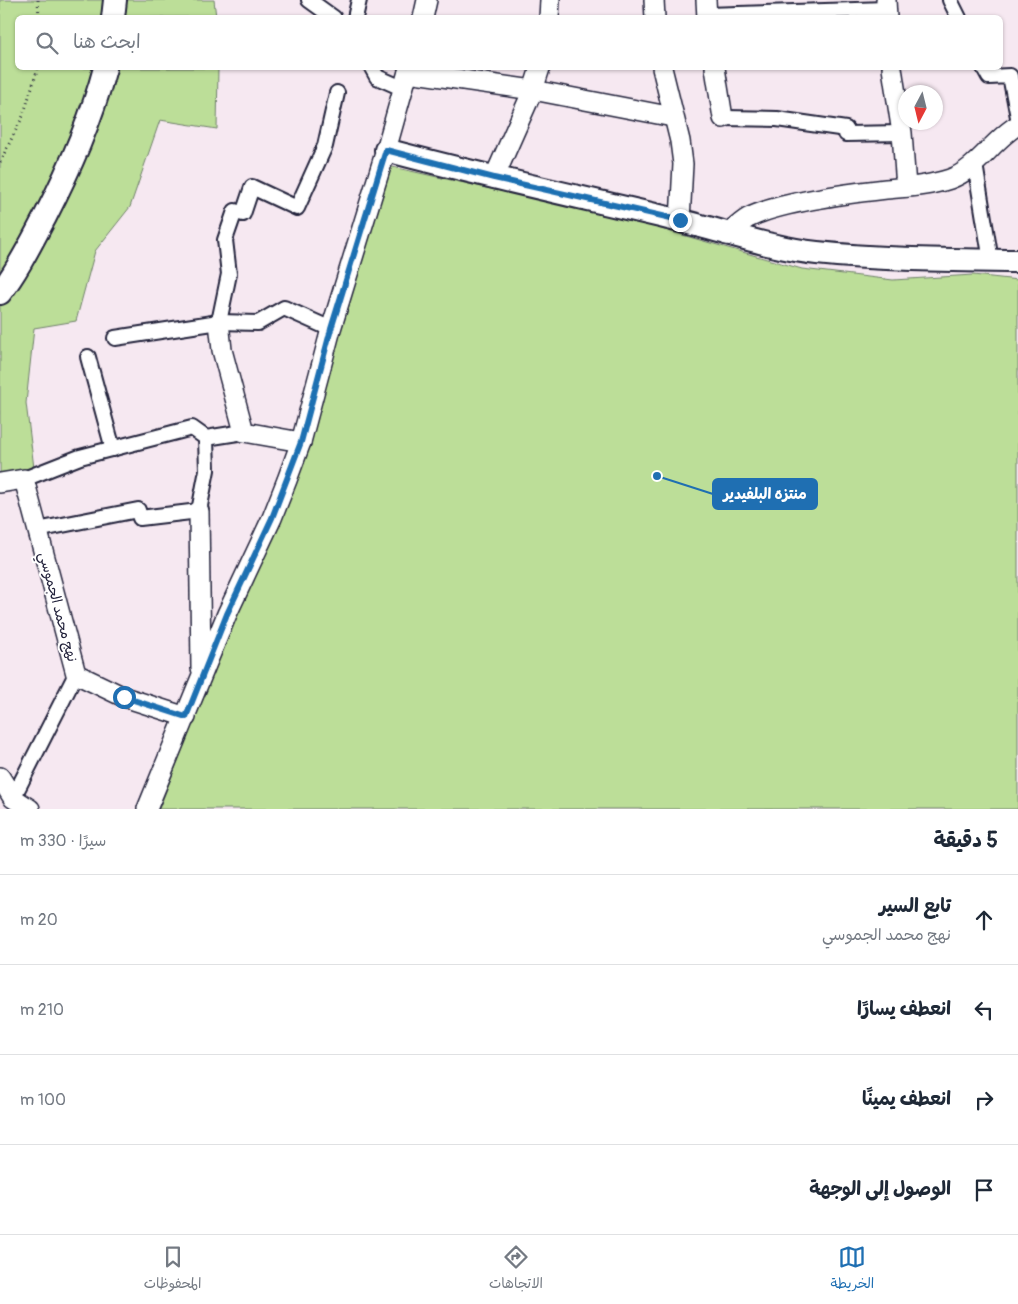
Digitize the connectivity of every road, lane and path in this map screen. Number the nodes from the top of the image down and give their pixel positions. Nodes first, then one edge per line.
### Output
1 (38, 0) edge
2 (115, 0) edge
3 (309, 0) edge
4 (359, 0) edge
5 (427, 0) edge
6 (550, 0) edge
7 (654, 0) edge
8 (950, 0) edge
9 (886, 9) edge
10 (707, 11) edge
11 (39, 15) edge
12 (113, 15) edge
13 (330, 15) edge
14 (356, 15) edge
15 (424, 15) edge
16 (549, 15) edge
17 (655, 15) edge
18 (958, 15) edge
19 (37, 70) edge
20 (104, 70) edge
21 (373, 70) edge
22 (539, 70) edge
23 (662, 70) edge
24 (715, 70) edge
25 (892, 70) edge
26 (985, 70) edge
27 (407, 76) edge
28 (1015, 85) edge
29 (533, 90) junction
30 (337, 93) dead end
31 (673, 117) junction
32 (1018, 117) edge
33 (723, 118) joint
34 (1018, 125) edge
35 (902, 133) junction
36 (386, 150) junction
37 (0, 162) edge
38 (975, 164) junction
39 (494, 178) junction
40 (906, 187) junction
41 (680, 220) junction
42 (728, 234) junction
43 (991, 261) junction
44 (1018, 261) edge
45 (0, 293) edge
46 (219, 322) junction
47 (331, 329) junction
48 (115, 338) dead end
49 (88, 357) dead end
50 (244, 432) junction
51 (206, 438) junction
52 (301, 442) junction
53 (113, 449) junction
54 (24, 479) junction
55 (0, 484) edge
56 (200, 511) junction
57 (37, 530) junction
58 (76, 674) junction
59 (201, 680) junction
60 (186, 717) junction
61 (0, 777) edge
62 (13, 798) junction
63 (30, 809) edge
64 (147, 809) edge

1 - 11 path
2 - 12 street
3 - 13 street
4 - 14 street
5 - 15 street
6 - 16 street
7 - 17 street
8 - 18 street
9 - 10 street
19 - 37 path
20 - 45 street
21 - 27 street
22 - 29 street
23 - 31 street
24 - 33 street
25 - 35 street
26 - 28 street
27 - 29 street
27 - 36 street
28 - 32 street
29 - 31 street
29 - 39 street
30 - 46 street
31 - 41 street
33 - 35 street
34 - 38 street
35 - 40 street
36 - 39 street
36 - 47 street
38 - 40 street
38 - 43 street
39 - 41 street
40 - 42 street
41 - 42 street
42 - 43 street
43 - 44 street
46 - 47 street
46 - 48 street
46 - 50 street
47 - 52 street
49 - 53 street
50 - 51 street
50 - 52 street
51 - 53 street
51 - 56 street
52 - 59 street
53 - 54 street
54 - 55 street
54 - 57 street, نهج محمد الجموسي
56 - 57 street
56 - 59 street
57 - 58 street, نهج محمد الجموسي
58 - 60 street, نهج محمد الجموسي
58 - 62 street
59 - 60 street
60 - 64 street
61 - 62 street
62 - 63 street

